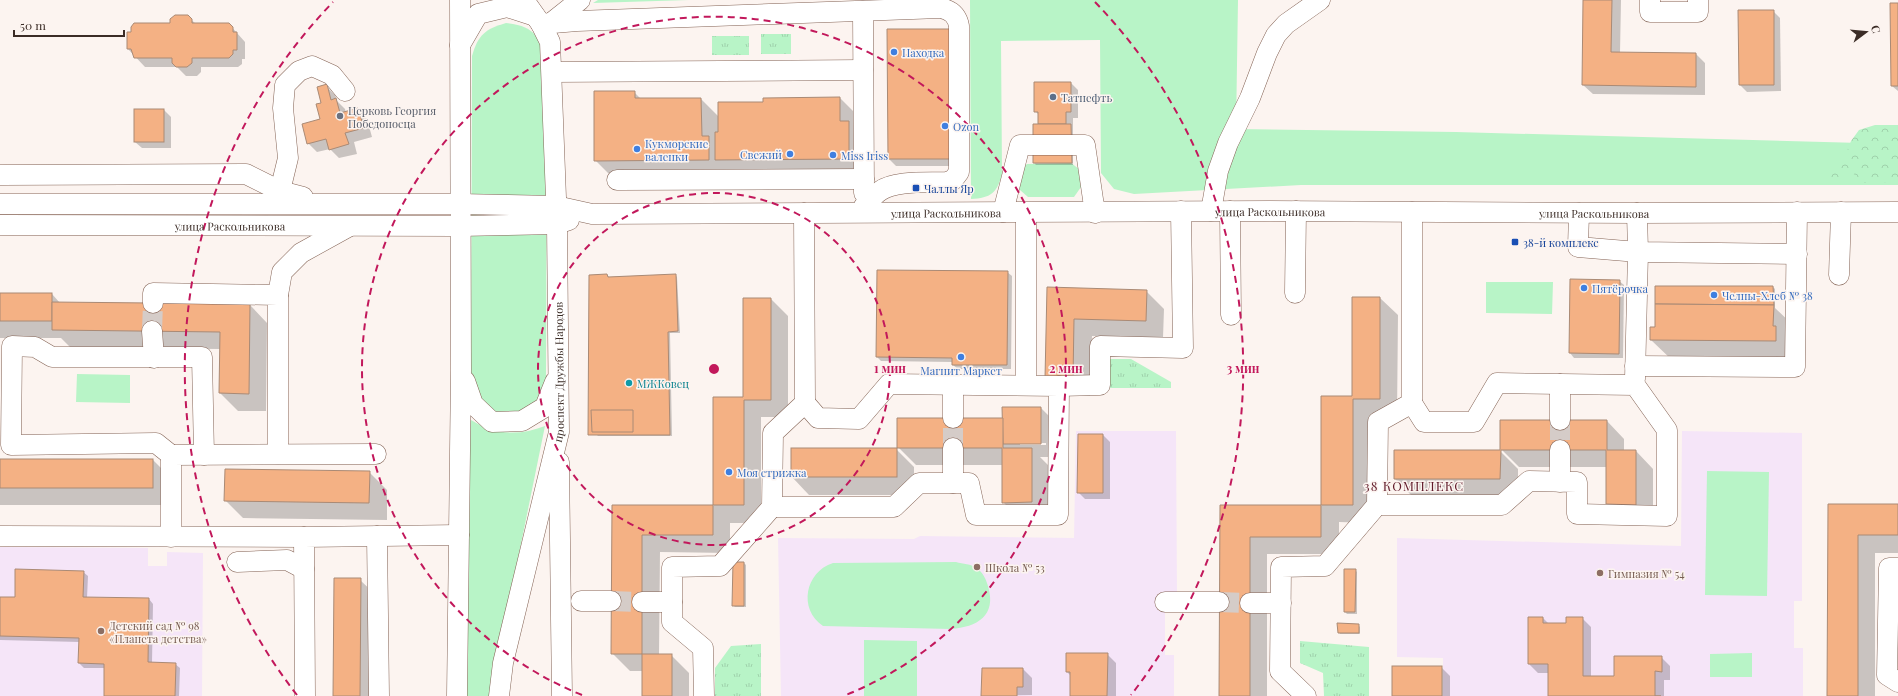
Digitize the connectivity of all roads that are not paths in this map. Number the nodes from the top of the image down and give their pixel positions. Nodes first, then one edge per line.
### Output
1 (460, 0) edge
2 (580, 0) edge
3 (1320, 0) edge
4 (1650, 0) edge
5 (1698, 0) edge
6 (863, 11) junction
7 (539, 17) edge
8 (460, 46) junction
9 (863, 70) junction
10 (552, 72) junction
11 (344, 91) dead end
12 (0, 175) edge
13 (864, 179) junction
14 (617, 180) dead end
15 (280, 191) junction
16 (0, 204) edge
17 (328, 204) junction
18 (459, 204) junction
19 (864, 209) junction
20 (1182, 211) junction
21 (1220, 211) junction
22 (1296, 211) junction
23 (1003, 212) junction
24 (1412, 212) junction
25 (1796, 212) junction
26 (1842, 212) junction
27 (1898, 212) edge
28 (804, 213) junction
29 (1026, 213) junction
30 (1095, 213) junction
31 (1579, 213) junction
32 (1637, 214) junction
33 (557, 215) junction
34 (0, 225) edge
35 (350, 226) junction
36 (460, 226) junction
37 (1638, 252) junction
38 (1797, 254) junction
39 (1839, 275) dead end
40 (1296, 293) dead end
41 (278, 295) junction
42 (152, 303) dead end
43 (1230, 315) dead end
44 (152, 331) tunnel mouth
45 (154, 358) junction
46 (461, 370) junction
47 (559, 372) junction
48 (1635, 375) junction
49 (1560, 384) junction
50 (953, 385) junction
51 (1026, 386) junction
52 (1059, 386) junction
53 (805, 403) junction
54 (1412, 403) junction
55 (953, 418) tunnel mouth
56 (1560, 420) tunnel mouth
57 (559, 432) junction
58 (953, 448) tunnel mouth
59 (1560, 450) tunnel mouth
60 (278, 454) junction
61 (376, 454) dead end
62 (171, 455) junction
63 (204, 455) junction
64 (1560, 482) junction
65 (953, 483) junction
66 (1377, 505) junction
67 (772, 507) junction
68 (459, 534) junction
69 (0, 536) edge
70 (377, 536) junction
71 (171, 537) junction
72 (304, 537) junction
73 (237, 562) dead end
74 (1898, 568) edge
75 (304, 569) junction
76 (581, 601) dead end
77 (611, 601) tunnel mouth
78 (642, 602) tunnel mouth
79 (672, 602) junction
80 (1165, 602) dead end
81 (1219, 602) tunnel mouth
82 (1250, 603) tunnel mouth
83 (1281, 603) junction
84 (1898, 682) edge
85 (305, 696) edge
86 (378, 696) edge
87 (457, 696) edge
88 (499, 696) edge
89 (562, 696) edge
90 (704, 696) edge
91 (1306, 696) edge

1 - 8 street
2 - 7 street
3 - 21 street
4 - 5 street
6 - 7 street
6 - 9 street
6 - 19 street
7 - 8 street
7 - 10 street, проспект Дружбы Народов
8 - 18 street
9 - 10 street
9 - 13 street
10 - 33 street, проспект Дружбы Народов
11 - 15 street
12 - 15 street
13 - 14 street
13 - 19 street
15 - 17 street
16 - 17 street, улица Раскольникова
17 - 18 street, улица Раскольникова
18 - 33 street, улица Раскольникова
18 - 36 street
19 - 23 street, улица Раскольникова
19 - 28 street, улица Раскольникова
20 - 21 street, улица Раскольникова
20 - 30 street, улица Раскольникова
20 - 52 street
21 - 22 street, улица Раскольникова
21 - 43 street
22 - 24 street, улица Раскольникова
22 - 40 street
23 - 29 street, улица Раскольникова
23 - 30 street
24 - 31 street, улица Раскольникова
24 - 54 street
25 - 26 street, улица Раскольникова
25 - 32 street, улица Раскольникова
25 - 38 street
26 - 27 street, улица Раскольникова
26 - 39 street
28 - 33 street, улица Раскольникова
28 - 53 street
29 - 30 street, улица Раскольникова
29 - 51 street
31 - 32 street, улица Раскольникова
31 - 37 street
32 - 37 street
33 - 36 street, улица Раскольникова
33 - 47 street, проспект Дружбы Народов
34 - 35 street, улица Раскольникова
35 - 36 street, улица Раскольникова
35 - 41 street
36 - 46 street
37 - 38 street
37 - 48 street
38 - 48 street
41 - 42 street
41 - 60 street
44 - 45 street
45 - 62 street
45 - 63 street
46 - 47 street
46 - 68 street
47 - 57 street, проспект Дружбы Народов
48 - 49 street
48 - 64 street
49 - 54 street
49 - 56 street
50 - 51 street
50 - 53 street
50 - 55 street
51 - 52 street
52 - 65 street
53 - 67 street
54 - 66 street
57 - 88 street, проспект Дружбы Народов
57 - 89 street
58 - 65 street
59 - 64 street
60 - 61 street
60 - 63 street
62 - 63 street
62 - 71 street
64 - 66 street
65 - 67 street
66 - 83 street
67 - 79 street
68 - 70 street
68 - 87 street
69 - 71 street
70 - 72 street
70 - 86 street
71 - 72 street
72 - 75 street
73 - 75 street
74 - 84 street
75 - 85 street
76 - 77 street
78 - 79 street
79 - 90 street
80 - 81 street
82 - 83 street
83 - 91 street

